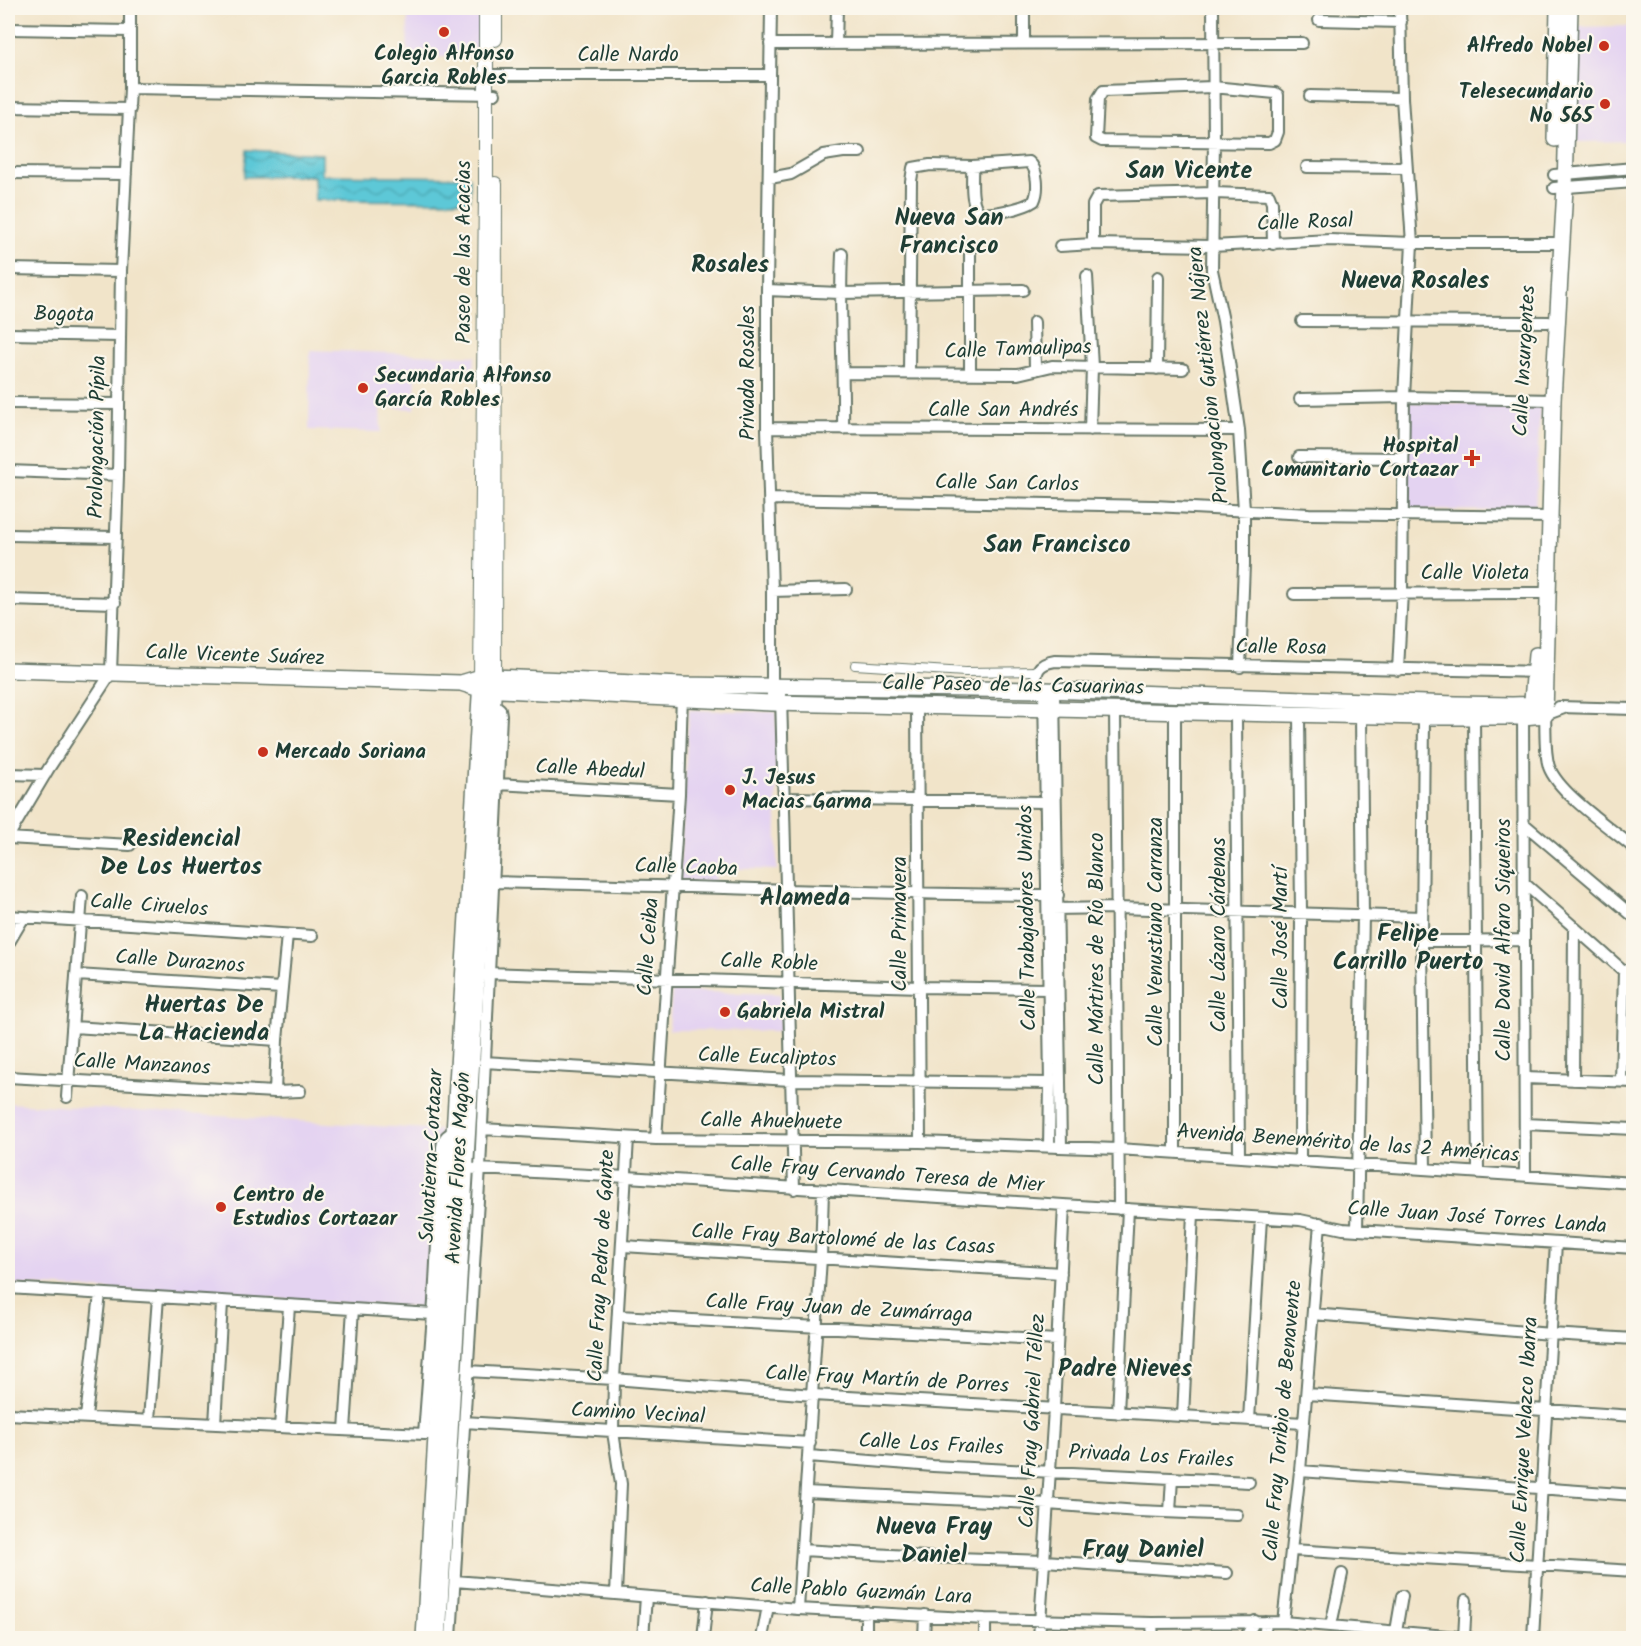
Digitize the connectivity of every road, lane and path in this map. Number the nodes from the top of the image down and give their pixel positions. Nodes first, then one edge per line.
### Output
1 (130, 8) edge
2 (486, 8) edge
3 (495, 8) edge
4 (771, 8) edge
5 (837, 8) edge
6 (1024, 8) edge
7 (1213, 8) edge
8 (1400, 8) edge
9 (1558, 8) edge
10 (1570, 8) edge
11 (1318, 21) dead end
12 (1401, 22) junction
13 (8, 29) edge
14 (130, 31) junction
15 (1024, 42) junction
16 (1212, 43) junction
17 (1302, 43) dead end
18 (770, 44) junction
19 (836, 44) junction
20 (491, 75) junction
21 (770, 75) junction
22 (1213, 87) junction
23 (130, 88) junction
24 (490, 94) junction
25 (1310, 96) dead end
26 (1402, 98) junction
27 (8, 107) edge
28 (130, 109) junction
29 (1214, 142) junction
30 (860, 152) dead end
31 (972, 166) junction
32 (1307, 167) dead end
33 (1406, 168) junction
34 (1634, 168) edge
35 (8, 173) edge
36 (126, 174) junction
37 (770, 178) junction
38 (1559, 181) junction
39 (1634, 182) edge
40 (1214, 193) junction
41 (1412, 243) junction
42 (1557, 243) junction
43 (1094, 244) junction
44 (1273, 244) junction
45 (970, 246) dead end
46 (1060, 246) dead end
47 (1212, 246) junction
48 (842, 254) dead end
49 (8, 269) edge
50 (121, 271) junction
51 (1088, 276) dead end
52 (1158, 277) dead end
53 (767, 290) junction
54 (971, 290) junction
55 (1023, 290) dead end
56 (840, 292) junction
57 (908, 292) junction
58 (1302, 321) dead end
59 (1409, 321) junction
60 (1034, 322) dead end
61 (1548, 322) junction
62 (8, 334) edge
63 (120, 336) junction
64 (1092, 367) junction
65 (1035, 368) junction
66 (1157, 369) junction
67 (1183, 369) dead end
68 (909, 372) junction
69 (970, 372) junction
70 (844, 373) junction
71 (1404, 397) junction
72 (1300, 399) dead end
73 (1549, 400) junction
74 (8, 403) edge
75 (118, 404) junction
76 (767, 429) junction
77 (843, 429) junction
78 (1090, 430) junction
79 (1239, 430) junction
80 (1299, 457) dead end
81 (1403, 458) junction
82 (8, 471) edge
83 (118, 475) junction
84 (770, 499) junction
85 (1244, 510) junction
86 (1401, 515) junction
87 (1544, 517) junction
88 (8, 535) edge
89 (116, 537) junction
90 (846, 589) dead end
91 (772, 591) junction
92 (1402, 592) junction
93 (1542, 593) junction
94 (1294, 594) dead end
95 (8, 600) edge
96 (115, 603) junction
97 (855, 665) dead end
98 (1240, 667) junction
99 (8, 670) edge
100 (1398, 670) junction
101 (1541, 672) junction
102 (111, 673) junction
103 (1041, 683) junction
104 (488, 687) junction
105 (682, 692) junction
106 (776, 695) junction
107 (917, 705) junction
108 (1049, 708) junction
109 (1115, 709) junction
110 (1634, 709) edge
111 (1533, 710) junction
112 (1175, 712) junction
113 (1236, 714) junction
114 (1299, 715) junction
115 (1362, 715) junction
116 (1424, 717) junction
117 (1474, 718) junction
118 (8, 774) edge
119 (45, 775) junction
120 (498, 784) junction
121 (679, 794) junction
122 (785, 798) junction
123 (919, 800) junction
124 (1045, 802) junction
125 (1523, 823) junction
126 (9, 833) edge
127 (1632, 844) edge
128 (130, 845) dead end
129 (493, 882) junction
130 (1525, 884) junction
131 (672, 885) junction
132 (786, 892) junction
133 (919, 893) junction
134 (1052, 895) junction
135 (82, 896) dead end
136 (1116, 908) junction
137 (1052, 909) junction
138 (1176, 910) junction
139 (1239, 911) junction
140 (1301, 914) junction
141 (8, 916) edge
142 (1363, 916) junction
143 (24, 917) junction
144 (1422, 917) junction
145 (1634, 917) edge
146 (80, 921) junction
147 (1574, 927) junction
148 (287, 935) junction
149 (312, 936) dead end
150 (1523, 940) junction
151 (1422, 941) junction
152 (1477, 941) junction
153 (8, 944) edge
154 (1624, 972) junction
155 (488, 973) junction
156 (77, 975) junction
157 (666, 979) junction
158 (1634, 980) edge
159 (788, 983) junction
160 (920, 987) junction
161 (281, 988) junction
162 (1048, 989) junction
163 (73, 1027) junction
164 (277, 1041) junction
165 (483, 1062) junction
166 (661, 1074) junction
167 (8, 1077) edge
168 (1525, 1078) junction
169 (791, 1080) junction
170 (1573, 1080) junction
171 (67, 1081) junction
172 (1621, 1081) junction
173 (921, 1082) junction
174 (1634, 1082) edge
175 (1050, 1083) junction
176 (300, 1091) dead end
177 (275, 1092) junction
178 (67, 1097) dead end
179 (1525, 1124) junction
180 (1634, 1130) edge
181 (628, 1138) junction
182 (467, 1139) junction
183 (656, 1139) junction
184 (795, 1142) junction
185 (920, 1142) junction
186 (1049, 1147) junction
187 (1060, 1147) junction
188 (1118, 1149) junction
189 (1175, 1152) junction
190 (1239, 1157) junction
191 (1299, 1161) junction
192 (1360, 1165) junction
193 (466, 1168) junction
194 (1425, 1169) junction
195 (1478, 1172) junction
196 (1525, 1174) junction
197 (627, 1177) junction
198 (1634, 1183) edge
199 (794, 1188) junction
200 (823, 1190) junction
201 (1064, 1206) junction
202 (1124, 1209) junction
203 (1193, 1214) junction
204 (1261, 1218) junction
205 (1320, 1223) junction
206 (1357, 1230) junction
207 (1556, 1243) junction
208 (623, 1246) junction
209 (1634, 1248) edge
210 (821, 1258) junction
211 (1061, 1273) junction
212 (8, 1288) edge
213 (100, 1294) junction
214 (158, 1297) junction
215 (439, 1301) junction
216 (222, 1303) junction
217 (289, 1307) junction
218 (353, 1309) junction
219 (433, 1314) junction
220 (1313, 1314) junction
221 (619, 1316) junction
222 (817, 1327) junction
223 (1551, 1334) junction
224 (1634, 1339) edge
225 (1057, 1340) junction
226 (467, 1371) junction
227 (614, 1378) junction
228 (1306, 1394) junction
229 (813, 1395) junction
230 (1054, 1409) junction
231 (1545, 1410) junction
232 (1118, 1413) junction
233 (8, 1414) edge
234 (1183, 1416) junction
235 (1634, 1416) edge
236 (86, 1417) junction
237 (149, 1420) junction
238 (1249, 1420) junction
239 (464, 1422) junction
240 (1304, 1423) junction
241 (215, 1424) junction
242 (280, 1427) junction
243 (345, 1430) junction
244 (613, 1432) junction
245 (430, 1434) junction
246 (810, 1443) junction
247 (809, 1456) junction
248 (1050, 1471) junction
249 (1300, 1471) junction
250 (1173, 1478) junction
251 (1249, 1482) dead end
252 (1542, 1489) junction
253 (806, 1492) junction
254 (1634, 1495) edge
255 (1048, 1504) junction
256 (1170, 1512) junction
257 (1237, 1515) dead end
258 (802, 1550) junction
259 (1292, 1550) junction
260 (1044, 1561) junction
261 (1537, 1565) junction
262 (1634, 1571) edge
263 (1227, 1573) dead end
264 (1342, 1574) dead end
265 (455, 1581) junction
266 (616, 1594) junction
267 (1402, 1596) dead end
268 (646, 1597) junction
269 (1466, 1600) dead end
270 (706, 1601) junction
271 (768, 1606) junction
272 (798, 1609) junction
273 (866, 1612) junction
274 (925, 1615) junction
275 (985, 1618) junction
276 (1041, 1618) junction
277 (1260, 1622) junction
278 (1283, 1622) junction
279 (1152, 1623) junction
280 (1331, 1625) junction
281 (1396, 1631) junction
282 (424, 1638) edge
283 (438, 1638) edge
284 (451, 1638) edge
285 (643, 1638) edge
286 (703, 1638) edge
287 (762, 1638) edge
288 (866, 1638) edge
289 (924, 1638) edge
290 (985, 1638) edge
291 (1039, 1638) edge
292 (1153, 1638) edge
293 (1245, 1638) edge
294 (1264, 1638) edge
295 (1464, 1638) edge
296 (1470, 1638) edge
297 (1533, 1638) edge

1 - 14 street, Prolongación Pípila
2 - 20 street, Paseo de las Acacias
3 - 20 street, Paseo de las Acacias
4 - 18 street, Privada Rosales
5 - 19 street
6 - 15 street
7 - 16 street, Prolongacion Gutiérrez Nájera
8 - 12 street
9 - 38 main road, Calle Insurgentes
10 - 38 main road, Calle Insurgentes
11 - 12 street
12 - 26 street
13 - 14 street
14 - 23 street, Prolongación Pípila
15 - 16 street
15 - 19 street
16 - 17 street
16 - 22 street, Prolongacion Gutiérrez Nájera
18 - 19 street
18 - 21 street, Privada Rosales
20 - 21 street, Calle Nardo
20 - 24 street, Paseo de las Acacias
21 - 37 street, Privada Rosales
22 - 29 street, Prolongacion Gutiérrez Nájera
22 - 29 street
22 - 29 street
23 - 24 street
23 - 28 street, Prolongación Pípila
24 - 104 street, Paseo de las Acacias
25 - 26 street
26 - 33 street
27 - 28 street
28 - 36 street, Prolongación Pípila
29 - 40 street, Prolongacion Gutiérrez Nájera
30 - 37 street
31 - 31 street
31 - 57 street
32 - 33 street
33 - 41 street
34 - 38 street
35 - 36 street
36 - 50 street, Prolongación Pípila
37 - 53 street, Privada Rosales
38 - 39 street
38 - 42 main road, Calle Insurgentes
40 - 43 street
40 - 44 street
40 - 47 street, Prolongacion Gutiérrez Nájera
41 - 42 street, Calle Rosal
41 - 44 street, Calle Rosal
41 - 59 street
42 - 61 main road, Calle Insurgentes
42 - 73 main road, Calle Insurgentes
43 - 46 street, Calle Rosal
43 - 47 street, Calle Rosal
44 - 47 street, Calle Rosal
45 - 54 street
47 - 79 street, Prolongacion Gutiérrez Nájera
48 - 56 street
49 - 50 street
50 - 63 street, Prolongación Pípila
51 - 64 street
52 - 66 street
53 - 56 street
53 - 76 street, Privada Rosales
54 - 55 street
54 - 57 street
54 - 69 street
56 - 57 street
56 - 70 street
57 - 68 street
58 - 59 street
59 - 61 street
59 - 71 street
60 - 65 street
61 - 73 main road, Calle Insurgentes
62 - 63 street, Bogota
63 - 75 street, Prolongación Pípila
64 - 65 street, Calle Tamaulipas
64 - 66 street, Calle Tamaulipas
64 - 78 street
65 - 69 street, Calle Tamaulipas
66 - 67 street, Calle Tamaulipas
68 - 69 street, Calle Tamaulipas
68 - 70 street, Calle Tamaulipas
70 - 77 street
71 - 72 street
71 - 73 street
71 - 81 street
73 - 87 main road, Calle Insurgentes
74 - 75 street
75 - 83 street, Prolongación Pípila
76 - 77 street, Calle San Andrés
76 - 84 street, Privada Rosales
77 - 78 street, Calle San Andrés
78 - 79 street, Calle San Andrés
79 - 85 street, Prolongacion Gutiérrez Nájera
80 - 81 street
81 - 86 street
82 - 83 street
83 - 89 street, Prolongación Pípila
84 - 85 street, Calle San Carlos
84 - 91 street, Privada Rosales
85 - 86 street, Calle San Carlos
85 - 98 street, Prolongacion Gutiérrez Nájera
86 - 87 street, Calle San Carlos
86 - 92 street
87 - 93 main road, Calle Insurgentes
88 - 89 street
89 - 96 street, Prolongación Pípila
90 - 91 street
91 - 106 street, Privada Rosales
92 - 93 street, Calle Violeta
92 - 94 street, Calle Violeta
92 - 100 street
93 - 101 main road, Calle Insurgentes
95 - 96 street
96 - 102 street, Prolongación Pípila
97 - 103 street
98 - 100 street, Calle Rosa
98 - 103 street, Calle Rosa
99 - 102 main road, Calle Vicente Suárez
100 - 101 street, Calle Rosa
101 - 111 main road, Calle Insurgentes
102 - 104 main road, Calle Vicente Suárez
102 - 119 street, Prolongación Pípila
103 - 106 main road, Calle Paseo de las Casuarinas
103 - 108 street, Calle Trabajadores Unidos
103 - 111 main road, Calle Paseo de las Casuarinas
104 - 105 main road, Calle Paseo de las Casuarinas
104 - 120 street, Avenida Flores Magón
104 - 182 main road, Salvatierra-Cortazar
105 - 106 main road, Calle Paseo de las Casuarinas
105 - 121 street, Calle Ceiba
106 - 107 main road, Calle Paseo de las Casuarinas
106 - 122 street, Privada Rosales
107 - 108 main road, Calle Paseo de las Casuarinas
107 - 123 street, Calle Primavera
108 - 109 main road, Calle Paseo de las Casuarinas
108 - 124 street, Calle Trabajadores Unidos
108 - 134 street, Calle Trabajadores Unidos
109 - 112 main road, Calle Paseo de las Casuarinas
109 - 136 street, Calle Mártires de Río Blanco
110 - 111 street
111 - 117 main road, Calle Paseo de las Casuarinas
111 - 125 street, Calle David Alfaro Siqueiros
111 - 127 street
112 - 113 main road, Calle Paseo de las Casuarinas
112 - 138 street, Calle Venustiano Carranza
113 - 114 main road, Calle Paseo de las Casuarinas
113 - 139 street, Calle Lázaro Cárdenas
114 - 115 main road, Calle Paseo de las Casuarinas
114 - 140 street, Calle José Martí
115 - 116 main road, Calle Paseo de las Casuarinas
115 - 142 street
116 - 117 main road, Calle Paseo de las Casuarinas
116 - 144 street
117 - 152 street
118 - 119 street
119 - 126 street, Prolongación Pípila
120 - 121 street, Calle Abedul
120 - 129 street, Avenida Flores Magón
121 - 131 street, Calle Ceiba
122 - 123 street
122 - 132 street, Privada Rosales
123 - 124 street
123 - 133 street, Calle Primavera
124 - 134 street, Calle Trabajadores Unidos
125 - 130 street, Calle David Alfaro Siqueiros
125 - 145 street
126 - 128 street
129 - 131 street, Calle Caoba
129 - 155 street, Avenida Flores Magón
130 - 147 street
130 - 150 street, Calle David Alfaro Siqueiros
131 - 132 street, Calle Caoba
131 - 157 street, Calle Ceiba
132 - 133 street, Calle Caoba
132 - 159 street, Privada Rosales
133 - 134 street, Calle Caoba
133 - 160 street, Calle Primavera
134 - 137 street, Calle Trabajadores Unidos
135 - 146 street
136 - 137 street
136 - 138 street
136 - 188 street, Calle Mártires de Río Blanco
137 - 162 street, Calle Trabajadores Unidos
137 - 187 street, Calle Trabajadores Unidos
138 - 139 street
138 - 189 street, Calle Venustiano Carranza
139 - 140 street
139 - 190 street, Calle Lázaro Cárdenas
140 - 142 street
140 - 191 street, Calle José Martí
141 - 143 street, Calle Ciruelos
142 - 144 street
142 - 192 street
143 - 146 street, Calle Ciruelos
143 - 153 street
144 - 151 street
146 - 148 street, Calle Ciruelos
146 - 156 street
147 - 154 street
147 - 170 street
148 - 149 street, Calle Ciruelos
148 - 161 street
150 - 152 street
150 - 168 street, Calle David Alfaro Siqueiros
151 - 152 street
151 - 194 street
152 - 195 street
154 - 158 street
154 - 172 street
155 - 157 street, Calle Roble
155 - 165 street, Avenida Flores Magón
156 - 161 street, Calle Duraznos
156 - 163 street
157 - 159 street, Calle Roble
157 - 166 street, Calle Ceiba
159 - 160 street, Calle Roble
159 - 169 street, Privada Rosales
160 - 162 street, Calle Roble
160 - 173 street, Calle Primavera
161 - 164 street
162 - 175 street, Calle Trabajadores Unidos
163 - 164 street
163 - 171 street
164 - 177 street
165 - 166 street, Calle Eucaliptos
165 - 182 street, Avenida Flores Magón
166 - 169 street, Calle Eucaliptos
166 - 183 street, Calle Ceiba
167 - 171 street, Calle Manzanos
168 - 170 street
168 - 179 street, Calle David Alfaro Siqueiros
169 - 173 street, Calle Eucaliptos
169 - 184 street, Privada Rosales
170 - 172 street
171 - 177 street, Calle Manzanos
171 - 178 street
172 - 174 street
173 - 175 street, Calle Eucaliptos
173 - 185 street, Calle Primavera
175 - 186 street, Calle Trabajadores Unidos
176 - 177 street, Calle Manzanos
179 - 180 street
179 - 196 street, Calle David Alfaro Siqueiros
181 - 182 street, Calle Ahuehuete
181 - 183 street, Calle Ahuehuete
181 - 197 street, Calle Fray Pedro de Gante
182 - 193 main road, Salvatierra-Cortazar
182 - 193 street, Avenida Flores Magón
182 - 215 street
183 - 184 street, Calle Ahuehuete
184 - 185 street, Calle Ahuehuete
184 - 199 street, Privada Rosales
185 - 186 street, Calle Ahuehuete
186 - 187 street, Calle Ahuehuete
187 - 188 street, Avenida Benemérito de las 2 Américas
188 - 189 street, Avenida Benemérito de las 2 Américas
188 - 202 street, Calle Mártires de Río Blanco
189 - 190 street, Avenida Benemérito de las 2 Américas
190 - 191 street, Avenida Benemérito de las 2 Américas
191 - 192 street, Avenida Benemérito de las 2 Américas
192 - 194 street, Avenida Benemérito de las 2 Américas
192 - 206 street
193 - 197 street, Calle Fray Cervando Teresa de Mier
193 - 215 main road, Salvatierra-Cortazar
193 - 226 street, Avenida Flores Magón
193 - 283 main road, Salvatierra-Cortazar
194 - 195 street, Avenida Benemérito de las 2 Américas
195 - 196 street, Avenida Benemérito de las 2 Américas
196 - 198 street, Avenida Benemérito de las 2 Américas
197 - 199 street, Calle Fray Cervando Teresa de Mier
197 - 208 street, Calle Fray Pedro de Gante
199 - 200 street, Calle Fray Cervando Teresa de Mier
200 - 201 street, Calle Fray Cervando Teresa de Mier
200 - 210 street
201 - 202 street, Calle Fray Cervando Teresa de Mier
201 - 211 street, Calle Fray Gabriel Téllez
202 - 203 street, Calle Fray Cervando Teresa de Mier
202 - 232 street, Calle Mártires de Río Blanco
203 - 204 street, Calle Fray Cervando Teresa de Mier
203 - 234 street
204 - 205 street, Calle Fray Cervando Teresa de Mier
204 - 238 street
205 - 206 street, Calle Juan José Torres Landa
205 - 220 street, Calle Fray Toribio de Benavente
206 - 207 street, Calle Juan José Torres Landa
207 - 209 street, Calle Juan José Torres Landa
207 - 223 street, Calle Enrique Velazco Ibarra
208 - 210 street, Calle Fray Bartolomé de las Casas
208 - 221 street, Calle Fray Pedro de Gante
210 - 211 street, Calle Fray Bartolomé de las Casas
210 - 222 street
211 - 225 street, Calle Fray Gabriel Téllez
212 - 213 street
213 - 214 street
213 - 236 street
214 - 216 street
214 - 237 street
215 - 219 street
215 - 245 main road, Salvatierra-Cortazar
216 - 217 street
216 - 241 street
217 - 218 street
217 - 242 street
218 - 219 street
218 - 243 street
219 - 245 street
220 - 223 street
220 - 228 street, Calle Fray Toribio de Benavente
221 - 222 street, Calle Fray Juan de Zumárraga
221 - 227 street, Calle Fray Pedro de Gante
222 - 225 street, Calle Fray Juan de Zumárraga
222 - 229 street
223 - 224 street
223 - 231 street, Calle Enrique Velazco Ibarra
225 - 230 street, Calle Fray Gabriel Téllez
226 - 227 street, Calle Fray Martín de Porres
226 - 239 street, Avenida Flores Magón
227 - 229 street, Calle Fray Martín de Porres
227 - 244 street, Calle Fray Pedro de Gante
228 - 231 street
228 - 240 street, Calle Fray Toribio de Benavente
229 - 230 street, Calle Fray Martín de Porres
229 - 246 street
230 - 232 street, Calle Fray Martín de Porres
230 - 248 street, Calle Fray Gabriel Téllez
231 - 235 street
231 - 252 street, Calle Enrique Velazco Ibarra
232 - 234 street, Calle Fray Martín de Porres
233 - 236 street
234 - 238 street, Calle Fray Martín de Porres
236 - 237 street
237 - 241 street
238 - 240 street, Calle Fray Martín de Porres
239 - 244 street, Camino Vecinal
239 - 265 street, Avenida Flores Magón
240 - 249 street, Calle Fray Toribio de Benavente
241 - 242 street
242 - 243 street
243 - 245 street
244 - 246 street, Camino Vecinal
244 - 266 street, Calle Fray Pedro de Gante
245 - 282 main road, Salvatierra-Cortazar
246 - 247 street
247 - 248 street, Calle Los Frailes
247 - 253 street
248 - 250 street, Privada Los Frailes
248 - 255 street, Calle Fray Gabriel Téllez
249 - 252 street
249 - 259 street, Calle Fray Toribio de Benavente
250 - 251 street, Privada Los Frailes
250 - 256 street
252 - 254 street
252 - 261 street, Calle Enrique Velazco Ibarra
253 - 255 street
253 - 258 street
255 - 256 street
255 - 260 street, Calle Fray Gabriel Téllez
256 - 257 street
258 - 260 street
258 - 272 street
259 - 261 street
259 - 278 street, Calle Fray Toribio de Benavente
260 - 263 street
260 - 276 street, Calle Fray Gabriel Téllez
261 - 262 street
261 - 297 street, Calle Enrique Velazco Ibarra
264 - 280 street
265 - 266 street, Calle Pablo Guzmán Lara
265 - 284 street, Avenida Flores Magón
266 - 268 street, Calle Pablo Guzmán Lara
267 - 281 street
268 - 270 street, Calle Pablo Guzmán Lara
268 - 285 street
269 - 295 street
270 - 271 street, Calle Pablo Guzmán Lara
270 - 286 street
271 - 272 street, Calle Pablo Guzmán Lara
271 - 287 street
272 - 273 street, Calle Pablo Guzmán Lara
273 - 274 street, Calle Pablo Guzmán Lara
273 - 288 street
274 - 275 street, Calle Pablo Guzmán Lara
274 - 289 street
275 - 276 street, Calle Pablo Guzmán Lara
275 - 290 street
276 - 279 street, Calle Pablo Guzmán Lara
276 - 291 street, Calle Fray Gabriel Téllez
277 - 278 street, Calle Pablo Guzmán Lara
277 - 279 street, Calle Pablo Guzmán Lara
277 - 293 street
277 - 294 street
278 - 280 street
279 - 292 street
280 - 281 street
281 - 295 street
295 - 296 street

